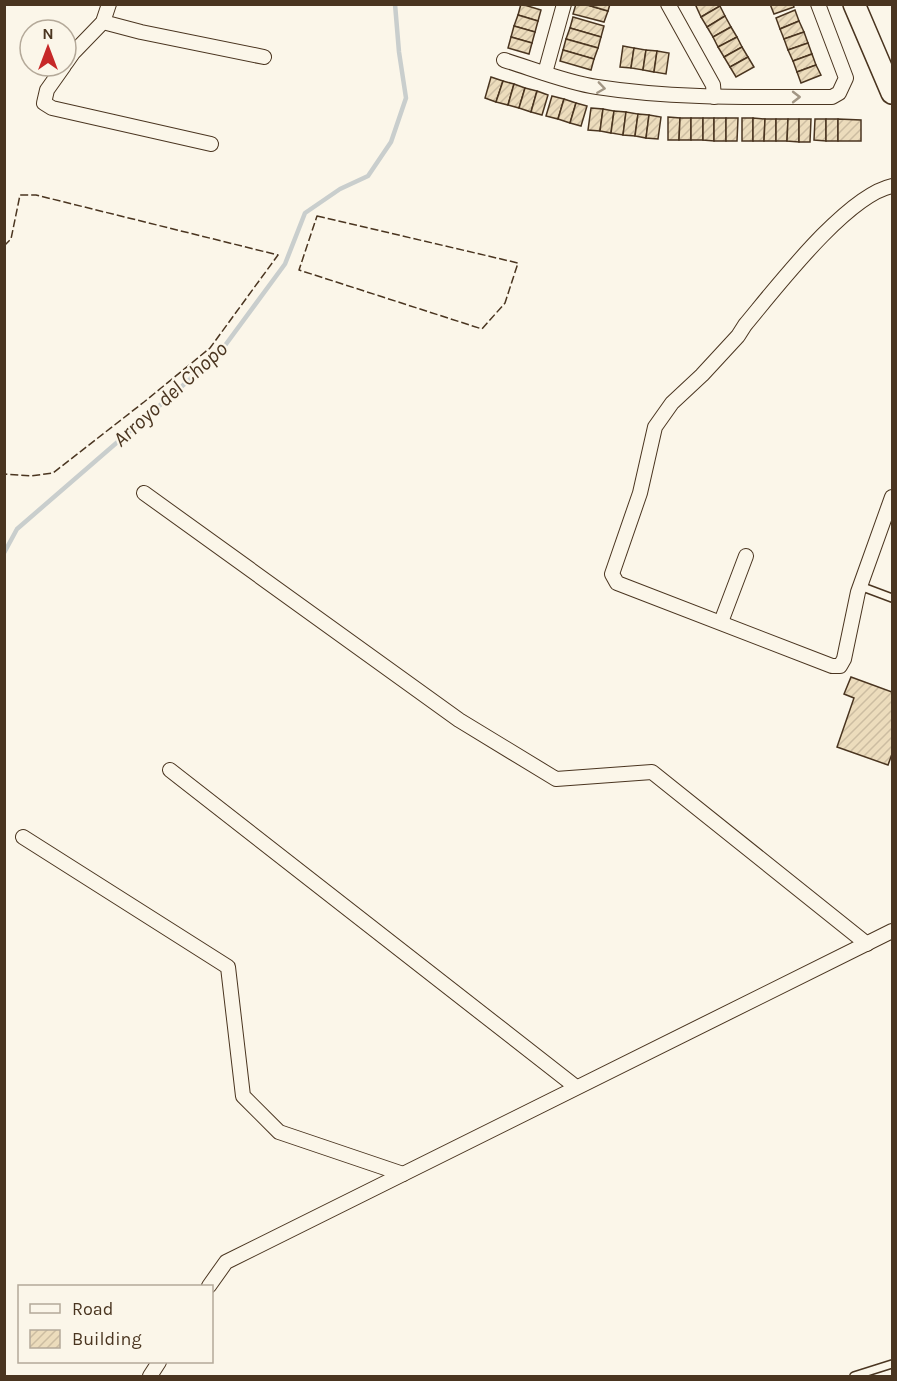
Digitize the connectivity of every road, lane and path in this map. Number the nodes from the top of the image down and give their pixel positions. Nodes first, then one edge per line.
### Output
1 (109, 4) edge
2 (564, 4) edge
3 (668, 4) edge
4 (818, 4) edge
5 (854, 4) edge
6 (103, 22) junction
7 (78, 48) edge
8 (264, 57) dead end
9 (504, 60) dead end
10 (545, 73) junction
11 (55, 78) edge
12 (892, 93) edge
13 (714, 97) junction
14 (211, 144) dead end
15 (892, 186) edge
16 (144, 493) dead end
17 (892, 497) edge
18 (746, 556) dead end
19 (860, 586) junction
20 (892, 598) edge
21 (722, 622) junction
22 (170, 770) dead end
23 (23, 837) dead end
24 (892, 931) edge
25 (867, 944) junction
26 (576, 1087) junction
27 (403, 1174) junction
28 (210, 1285) edge
29 (158, 1363) edge
30 (892, 1364) edge
31 (150, 1377) edge
32 (854, 1377) edge

1 - 6 street
2 - 10 street
3 - 13 street
13 -> 4 street
5 - 12 main road
6 - 7 street
6 - 8 street
9 - 10 street
10 -> 13 street
11 - 14 street
15 - 21 street
16 - 25 street
17 - 19 street
18 - 21 street
19 - 20 lane
19 - 21 street
22 - 26 street
23 - 27 street
24 - 25 street
25 - 26 street
26 - 27 street
27 - 28 street
29 - 31 street
30 - 32 lane

